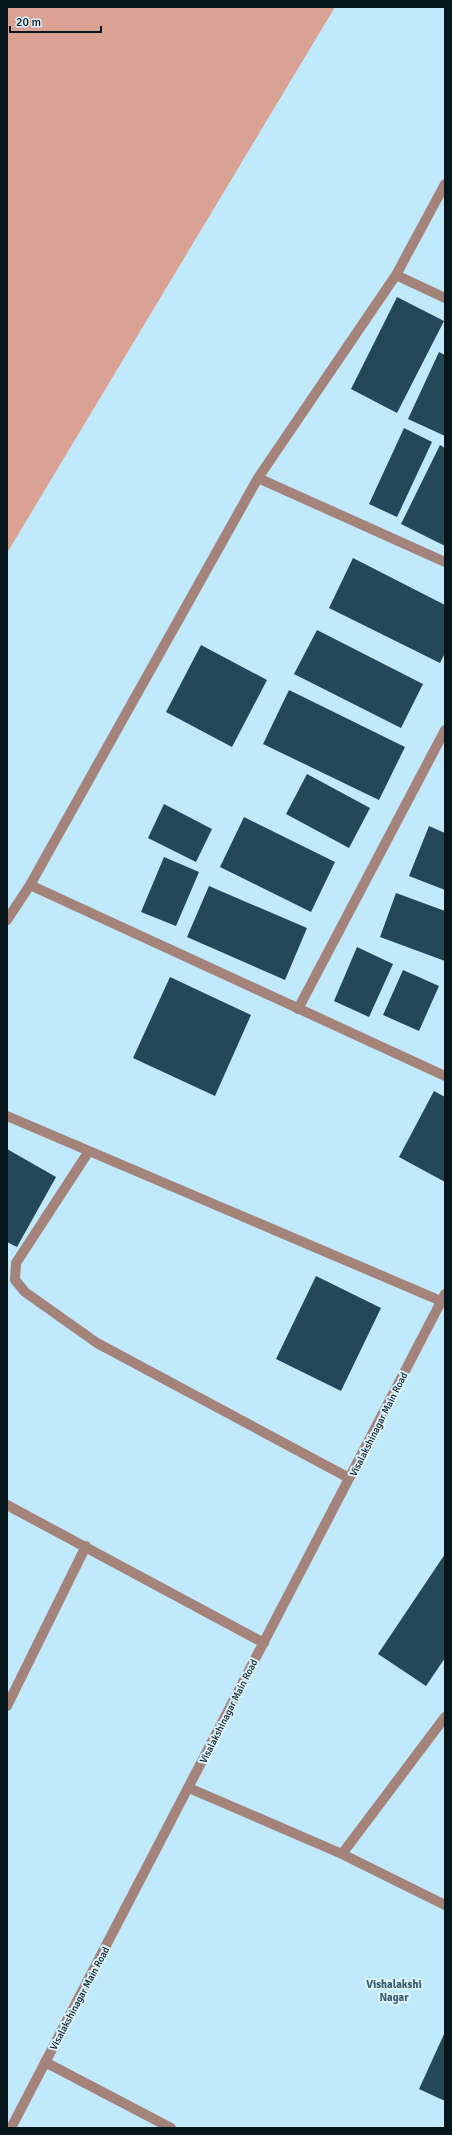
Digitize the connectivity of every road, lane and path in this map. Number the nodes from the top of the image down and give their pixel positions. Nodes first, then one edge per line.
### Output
1 (445, 184) edge
2 (396, 275) junction
3 (445, 298) edge
4 (258, 478) junction
5 (445, 562) edge
6 (445, 730) edge
7 (30, 885) junction
8 (7, 920) edge
9 (298, 1009) junction
10 (445, 1076) edge
11 (7, 1116) edge
12 (89, 1151) junction
13 (443, 1297) edge
14 (350, 1478) junction
15 (7, 1505) edge
16 (86, 1546) junction
17 (264, 1643) junction
18 (7, 1706) edge
19 (445, 1717) edge
20 (189, 1788) junction
21 (342, 1854) junction
22 (445, 1905) edge
23 (45, 2062) junction
24 (11, 2122) edge
25 (171, 2128) edge

1 - 2 street
2 - 3 street
2 - 4 street
4 - 5 street
4 - 7 street
6 - 9 street
7 - 8 street
7 - 9 street
9 - 10 street
11 - 12 street
12 - 13 street
12 - 14 street
13 - 14 street, Visalakshinagar Main Road
14 - 17 street, Visalakshinagar Main Road
15 - 16 street
16 - 17 street
16 - 18 street
17 - 20 street, Visalakshinagar Main Road
19 - 21 street
20 - 21 street
20 - 23 street, Visalakshinagar Main Road
21 - 22 street
23 - 24 street, Visalakshinagar Main Road
23 - 25 street

